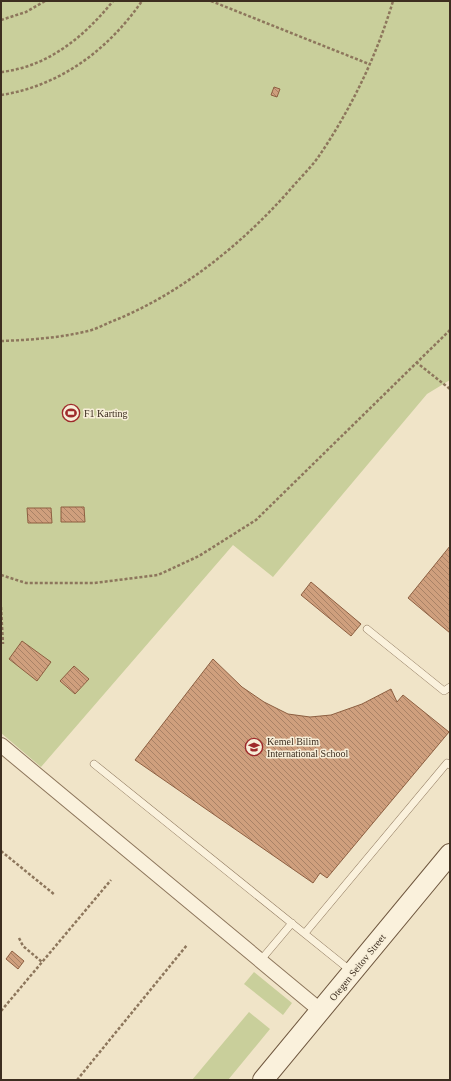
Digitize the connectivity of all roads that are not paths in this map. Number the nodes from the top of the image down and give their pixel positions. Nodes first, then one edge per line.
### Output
1 (366, 629) dead end
2 (450, 687) edge
3 (1, 745) edge
4 (94, 764) dead end
5 (450, 765) edge
6 (450, 854) edge
7 (292, 922) junction
8 (305, 933) junction
9 (260, 961) junction
10 (352, 972) junction
11 (321, 1011) junction
12 (263, 1080) edge

1 - 2 lane
3 - 9 street
4 - 7 lane
5 - 8 lane
6 - 10 main road, Otegen Seitov Street
7 - 8 lane
7 - 9 lane
8 - 10 lane
9 - 11 street
10 - 11 main road, Otegen Seitov Street
11 - 12 main road, Otegen Seitov Street

